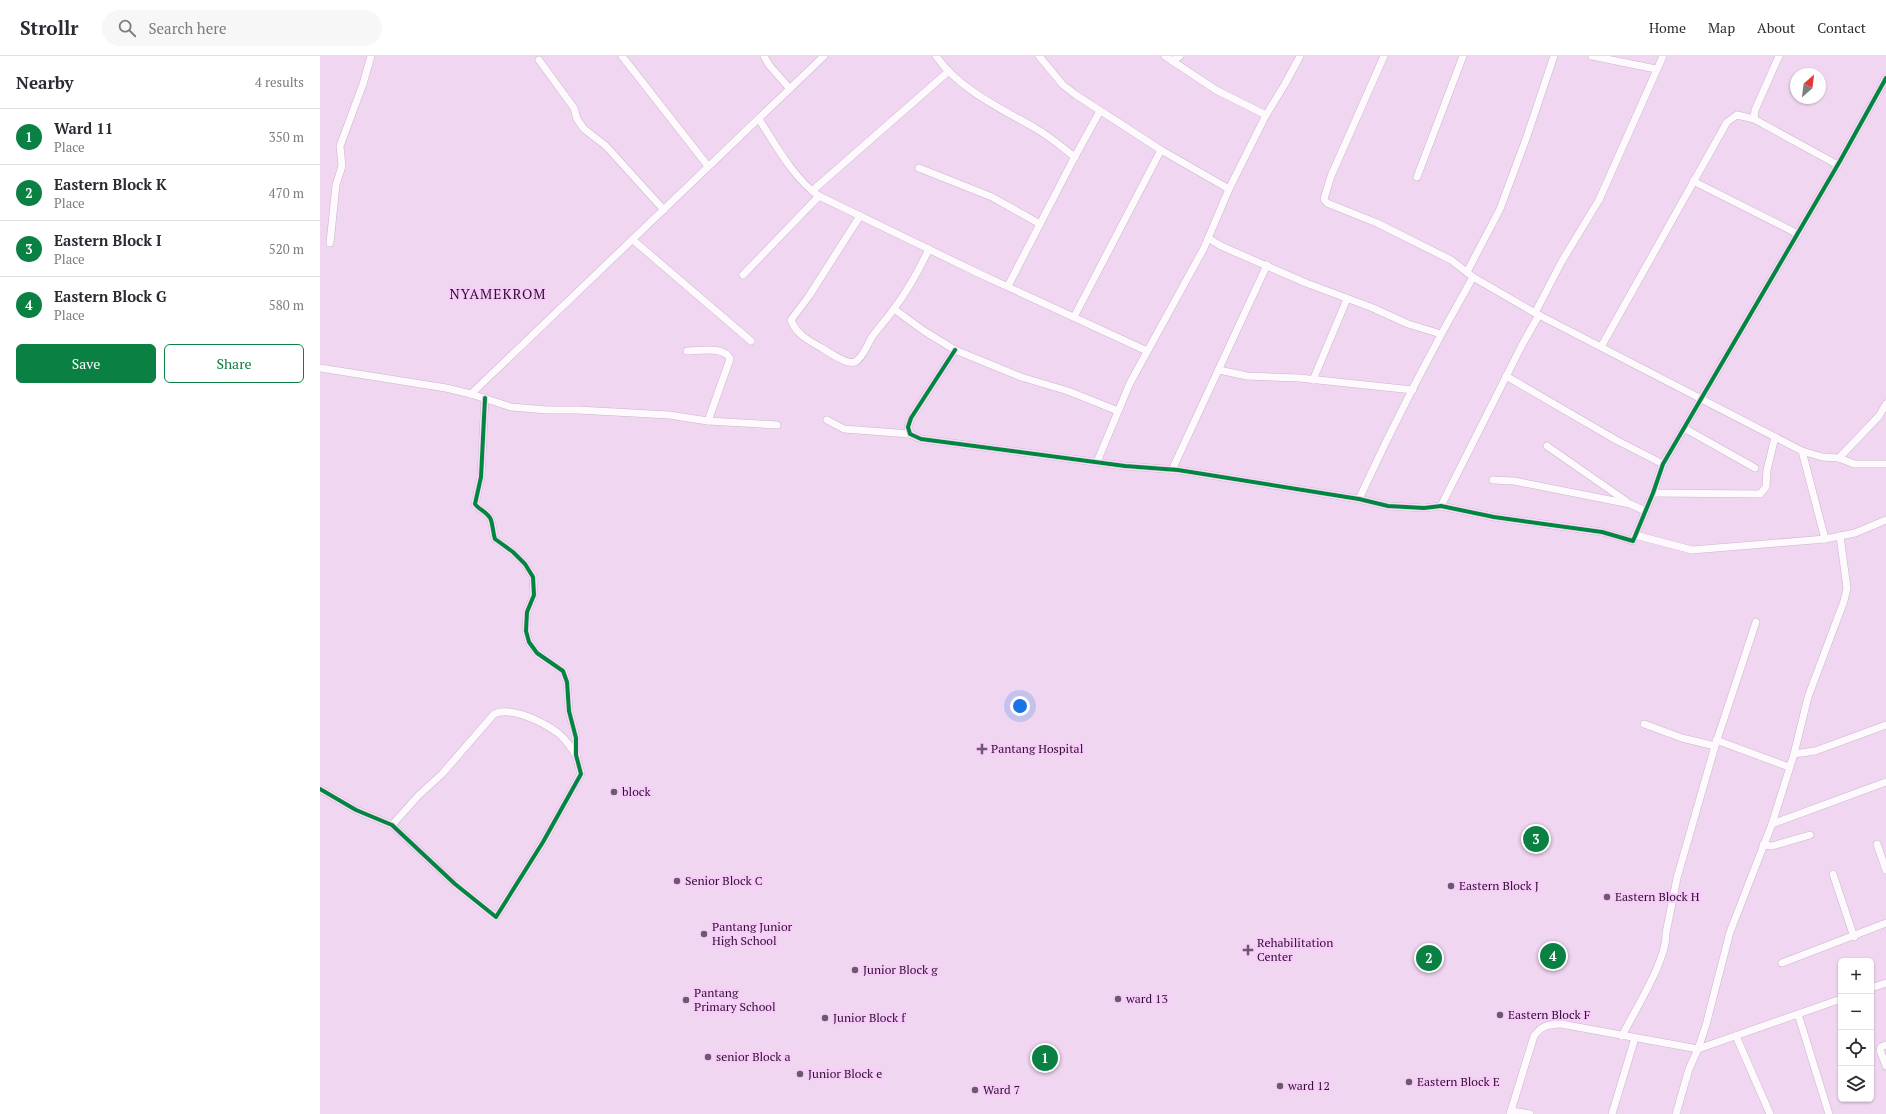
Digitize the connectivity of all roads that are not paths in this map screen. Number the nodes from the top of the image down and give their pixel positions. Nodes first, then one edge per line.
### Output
1 (371, 56) edge
2 (622, 56) edge
3 (764, 56) edge
4 (824, 56) edge
5 (936, 56) edge
6 (1039, 56) edge
7 (1166, 56) edge
8 (1180, 56) edge
9 (1300, 56) edge
10 (1384, 56) edge
11 (1463, 56) edge
12 (1554, 56) edge
13 (1592, 56) edge
14 (1663, 56) edge
15 (1779, 56) edge
16 (539, 60) dead end
17 (1172, 61) junction
18 (1656, 69) junction
19 (949, 72) junction
20 (1886, 78) edge
21 (790, 89) junction
22 (1100, 111) junction
23 (1266, 115) junction
24 (759, 119) junction
25 (1754, 119) junction
26 (1161, 150) junction
27 (1075, 157) junction
28 (1838, 165) junction
29 (708, 166) junction
30 (919, 168) dead end
31 (1417, 177) dead end
32 (1693, 181) junction
33 (1229, 189) junction
34 (812, 191) junction
35 (819, 196) junction
36 (664, 210) junction
37 (860, 216) junction
38 (1040, 224) junction
39 (1798, 234) junction
40 (1208, 238) junction
41 (633, 240) junction
42 (330, 244) dead end
43 (929, 249) junction
44 (1267, 265) junction
45 (1466, 272) junction
46 (743, 274) dead end
47 (1473, 277) junction
48 (1008, 286) junction
49 (1347, 299) junction
50 (894, 310) junction
51 (1537, 314) junction
52 (1074, 317) junction
53 (1441, 334) junction
54 (751, 341) dead end
55 (1601, 347) junction
56 (955, 350) junction
57 (687, 351) dead end
58 (1147, 351) junction
59 (320, 368) edge
60 (1219, 370) junction
61 (1506, 376) junction
62 (1313, 380) junction
63 (1413, 390) junction
64 (471, 394) junction
65 (485, 398) junction
66 (1702, 398) junction
67 (1886, 404) edge
68 (1118, 411) junction
69 (827, 420) dead end
70 (708, 421) junction
71 (777, 425) dead end
72 (1684, 428) junction
73 (910, 434) junction
74 (1775, 437) junction
75 (1547, 446) dead end
76 (1802, 451) junction
77 (1839, 458) junction
78 (1097, 462) junction
79 (1663, 464) junction
80 (1886, 464) edge
81 (1755, 468) dead end
82 (1172, 470) junction
83 (1493, 480) dead end
84 (1653, 493) junction
85 (1359, 499) junction
86 (1630, 504) junction
87 (1441, 506) junction
88 (1646, 511) junction
89 (1886, 520) edge
90 (1635, 536) junction
91 (1840, 536) junction
92 (1825, 539) junction
93 (1756, 622) dead end
94 (1644, 724) dead end
95 (1886, 725) edge
96 (1716, 743) junction
97 (1794, 754) junction
98 (576, 755) junction
99 (1788, 768) junction
100 (1886, 782) edge
101 (320, 789) edge
102 (1772, 824) junction
103 (392, 825) junction
104 (1810, 835) dead end
105 (1877, 844) dead end
106 (1763, 845) junction
107 (1886, 870) edge
108 (1832, 874) dead end
109 (1886, 923) edge
110 (1854, 936) junction
111 (1782, 963) dead end
112 (1886, 983) edge
113 (1874, 987) edge
114 (1838, 1000) edge
115 (1798, 1014) junction
116 (1622, 1036) junction
117 (1736, 1036) junction
118 (1635, 1038) junction
119 (1886, 1045) edge
120 (1698, 1049) junction
121 (1886, 1066) edge
122 (1510, 1112) edge
123 (1530, 1114) edge
124 (1612, 1114) edge
125 (1676, 1114) edge
126 (1770, 1114) edge
127 (1828, 1114) edge

1 - 42 street
2 - 29 street
3 - 21 street
4 - 21 street
5 - 19 street
6 - 22 street
7 - 17 street
8 - 17 street
9 - 23 street
10 - 45 street
11 - 31 street
12 - 45 street
13 - 18 street
14 - 18 street
15 - 25 street
16 - 36 street
17 - 23 street
18 - 51 street
19 - 27 street
19 - 34 street
20 - 28 street
21 - 24 street
22 - 26 street
22 - 27 street
23 - 33 street
24 - 29 street
24 - 34 street
25 - 28 street
25 - 32 street
26 - 33 street
26 - 52 street
27 - 38 street
28 - 39 street
29 - 36 street
30 - 38 street
32 - 39 street
32 - 55 street
33 - 40 street
34 - 35 street
35 - 37 street
35 - 46 street
36 - 41 street
37 - 43 street
37 - 50 street
38 - 48 street
39 - 66 street
40 - 44 street
40 - 58 street
41 - 54 street
41 - 64 street
43 - 48 street
43 - 50 street
44 - 49 street
44 - 60 street
45 - 47 street
47 - 51 street
47 - 53 street
48 - 52 street
49 - 53 street
49 - 62 street
50 - 56 street
51 - 55 street
51 - 61 street
52 - 58 street
53 - 63 street
55 - 66 street
56 - 68 street
56 - 73 street
57 - 70 street
58 - 68 street
59 - 64 street
60 - 62 street
60 - 82 street
61 - 79 street
61 - 87 street
62 - 63 street
63 - 85 street
64 - 65 street
65 - 70 street
65 - 98 street
66 - 72 street
66 - 74 street
67 - 77 street
68 - 78 street
69 - 73 street
70 - 71 street
72 - 79 street
72 - 81 street
73 - 78 street
74 - 76 street
74 - 84 street
75 - 86 street
76 - 77 street
76 - 92 street
77 - 80 street
78 - 82 street
79 - 84 street
82 - 85 street
83 - 86 street
84 - 88 street
85 - 87 street
86 - 88 street
87 - 90 street
88 - 90 street
89 - 91 street
90 - 92 street
91 - 92 street
91 - 97 street
93 - 96 street
94 - 96 street
95 - 97 street
96 - 99 street
96 - 116 street
97 - 99 street
98 - 103 street
98 - 103 street
99 - 102 street
100 - 102 street
101 - 103 street
102 - 106 street
104 - 106 street
105 - 107 street
106 - 120 street
108 - 110 street
109 - 110 street
110 - 111 street
112 - 113 street
114 - 115 street
115 - 117 street
115 - 127 street
116 - 118 street
116 - 122 street
117 - 120 street
117 - 126 street
118 - 120 street
118 - 124 street
119 - 121 street
120 - 125 street
122 - 123 street

